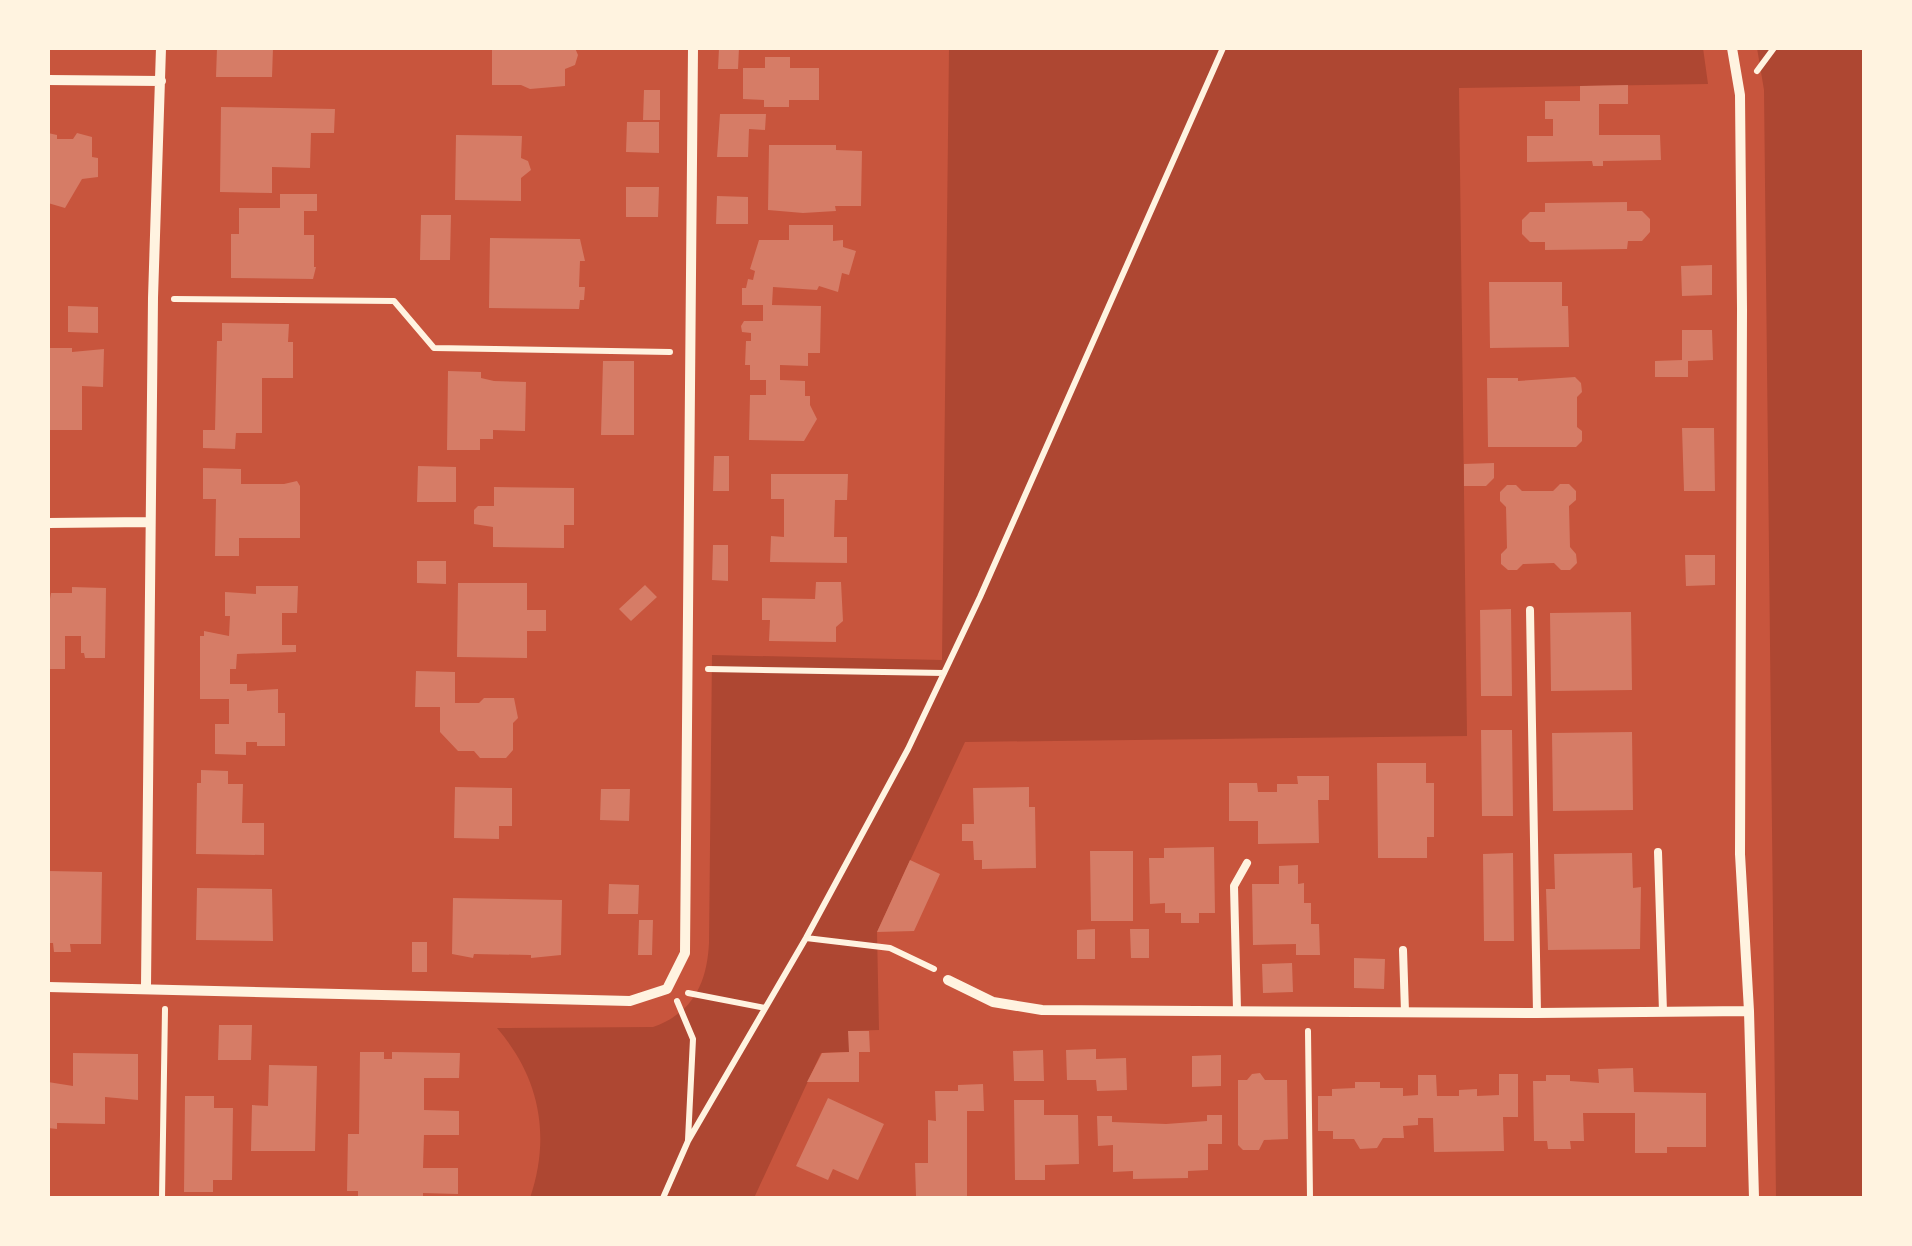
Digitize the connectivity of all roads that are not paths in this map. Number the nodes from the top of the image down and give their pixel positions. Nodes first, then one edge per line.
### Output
1 (161, 48) edge
2 (693, 48) edge
3 (1732, 48) edge
4 (48, 80) edge
5 (160, 81) junction
6 (48, 522) edge
7 (150, 522) junction
8 (1530, 610) dead end
9 (1658, 852) dead end
10 (1247, 863) dead end
11 (1404, 950) dead end
12 (948, 980) road end
13 (48, 986) edge
14 (146, 988) junction
15 (1237, 1010) junction
16 (1749, 1011) junction
17 (1405, 1012) junction
18 (1662, 1012) junction
19 (1537, 1014) junction
20 (1754, 1198) edge

1 - 5 street
2 - 14 street
3 - 16 street
4 - 5 street
5 - 7 street
6 - 7 street
7 - 14 street
8 - 19 lane
9 - 18 lane
10 - 15 lane
11 - 17 lane
12 - 15 street
13 - 14 street
15 - 17 street
16 - 18 street
16 - 20 street
17 - 19 street
18 - 19 street

